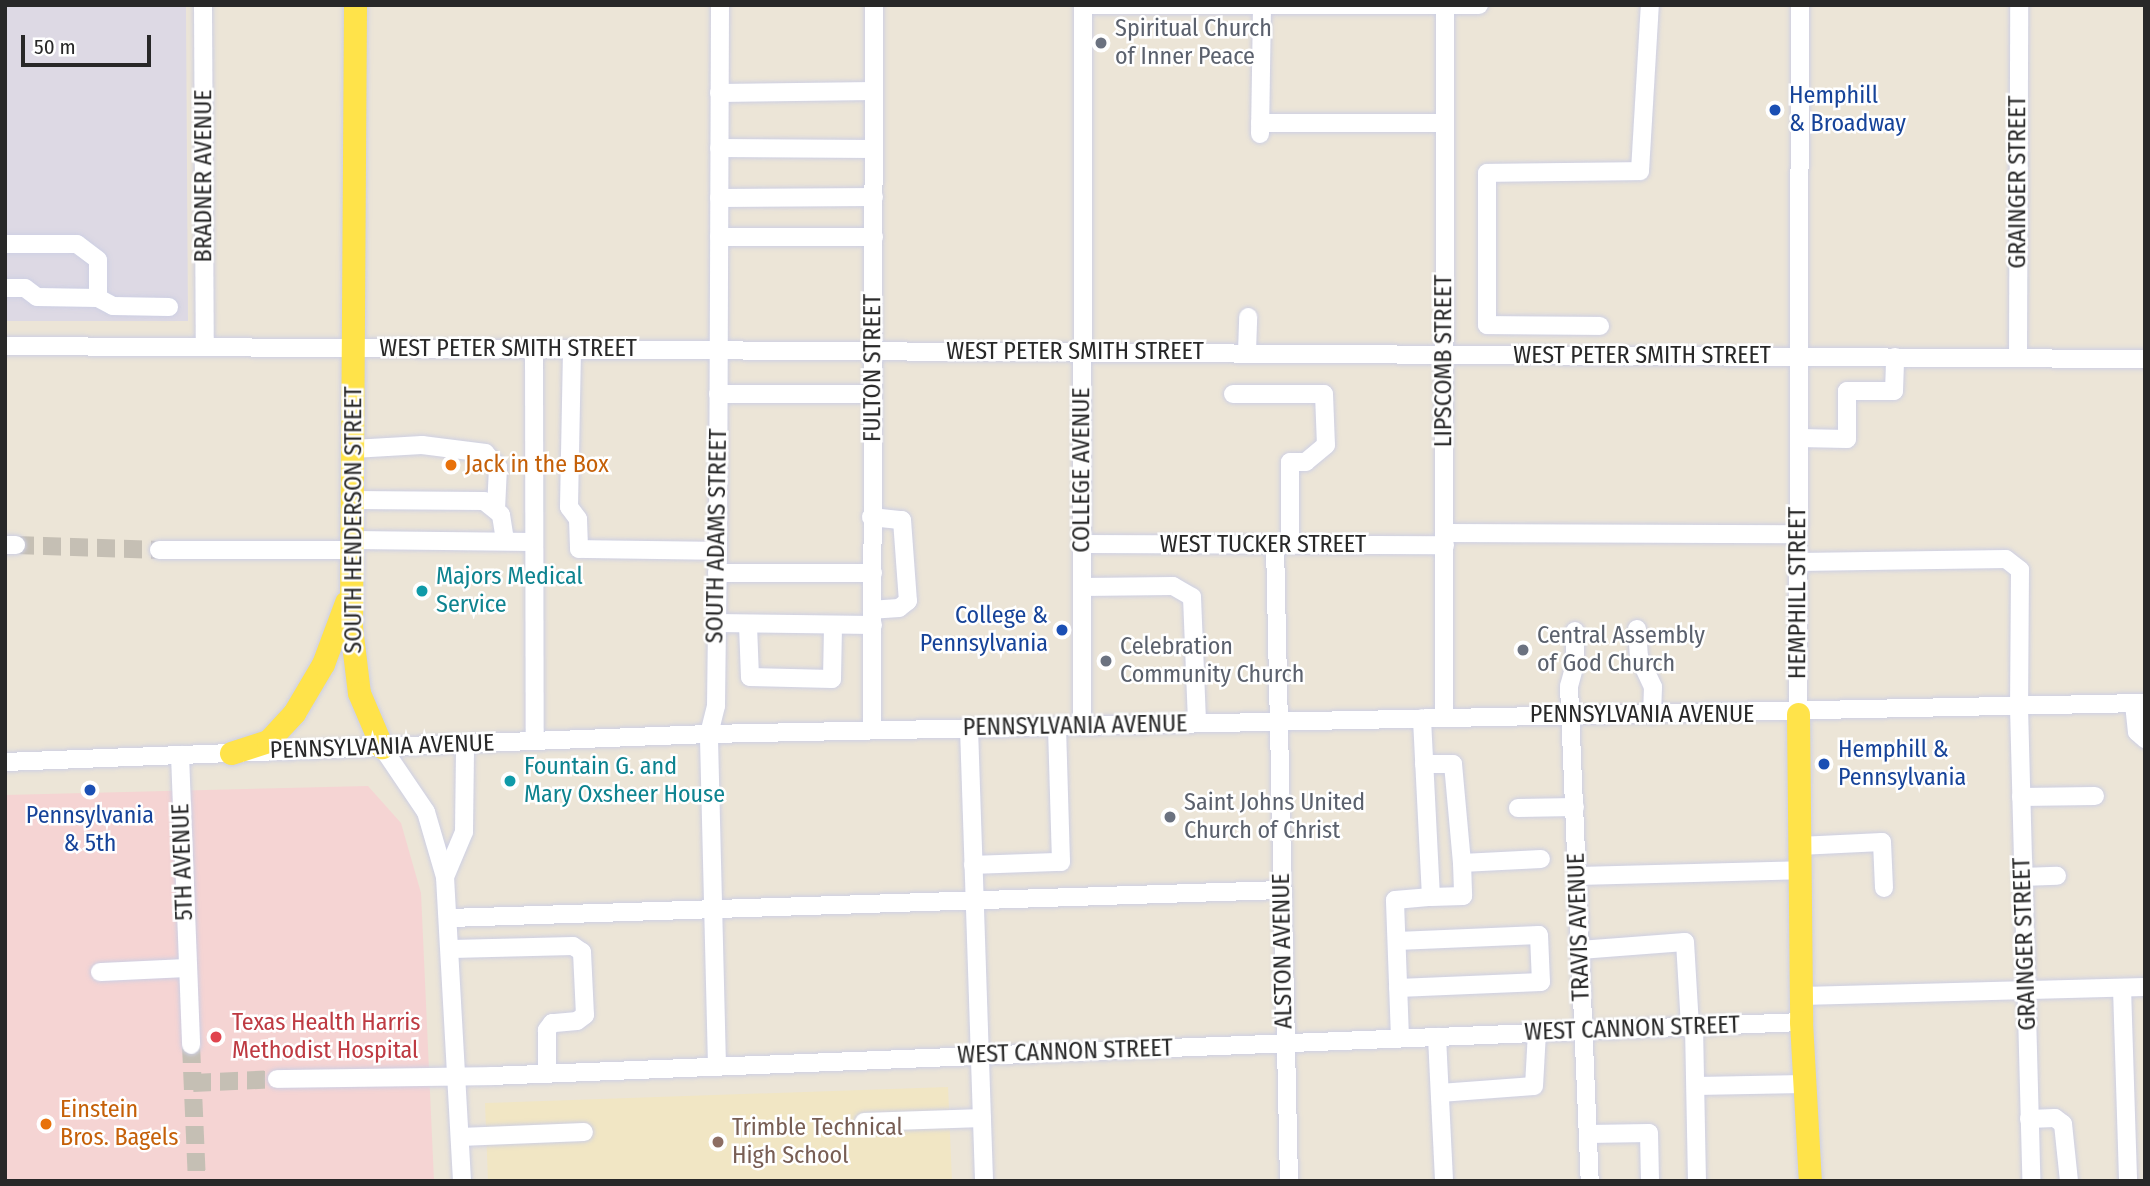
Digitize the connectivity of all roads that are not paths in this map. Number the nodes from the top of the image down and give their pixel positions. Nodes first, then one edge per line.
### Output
1 (203, 5) edge
2 (355, 5) edge
3 (720, 5) edge
4 (874, 5) edge
5 (1085, 5) edge
6 (1479, 5) edge
7 (1650, 5) edge
8 (1800, 5) edge
9 (2019, 5) edge
10 (1445, 6) edge
11 (1262, 8) junction
12 (874, 91) junction
13 (719, 93) junction
14 (1444, 123) junction
15 (719, 148) junction
16 (874, 149) junction
17 (874, 197) junction
18 (719, 198) junction
19 (719, 237) junction
20 (874, 237) junction
21 (5, 244) edge
22 (5, 288) edge
23 (99, 298) junction
24 (169, 307) dead end
25 (1248, 317) dead end
26 (1535, 326) junction
27 (1600, 326) dead end
28 (5, 346) edge
29 (205, 347) junction
30 (353, 348) junction
31 (534, 349) junction
32 (572, 350) junction
33 (719, 350) junction
34 (873, 351) junction
35 (1247, 352) junction
36 (1083, 353) junction
37 (1444, 354) junction
38 (1533, 355) junction
39 (1799, 357) junction
40 (1895, 357) junction
41 (2018, 358) junction
42 (2145, 359) edge
43 (718, 394) junction
44 (873, 394) junction
45 (1233, 394) dead end
46 (1798, 439) junction
47 (353, 449) junction
48 (352, 500) junction
49 (496, 509) junction
50 (871, 517) junction
51 (1798, 534) junction
52 (1445, 539) junction
53 (505, 541) junction
54 (533, 542) junction
55 (1082, 544) junction
56 (352, 545) junction
57 (1282, 545) junction
58 (159, 550) tunnel mouth
59 (718, 551) junction
60 (1798, 562) junction
61 (717, 573) junction
62 (873, 573) junction
63 (1082, 587) junction
64 (351, 589) junction
65 (873, 618) junction
66 (717, 623) junction
67 (748, 625) junction
68 (833, 626) junction
69 (1637, 629) dead end
70 (1575, 631) dead end
71 (2140, 703) edge
72 (2019, 707) junction
73 (1798, 714) junction
74 (1571, 715) junction
75 (1652, 715) junction
76 (1422, 718) junction
77 (1444, 718) junction
78 (1278, 721) junction
79 (1197, 723) junction
80 (1057, 726) junction
81 (1082, 726) junction
82 (969, 728) junction
83 (872, 730) junction
84 (709, 734) junction
85 (2145, 739) edge
86 (535, 741) junction
87 (465, 744) junction
88 (382, 747) junction
89 (232, 752) junction
90 (180, 755) junction
91 (5, 762) edge
92 (1424, 764) junction
93 (2095, 796) dead end
94 (2021, 797) junction
95 (1575, 807) junction
96 (1518, 808) dead end
97 (1799, 846) junction
98 (1541, 859) dead end
99 (1462, 863) junction
100 (973, 865) junction
101 (1800, 870) junction
102 (1577, 876) junction
103 (2057, 876) dead end
104 (445, 877) junction
105 (2022, 877) junction
106 (1884, 888) dead end
107 (1282, 890) junction
108 (974, 897) junction
109 (1431, 897) junction
110 (713, 907) junction
111 (450, 918) junction
112 (1397, 940) junction
113 (452, 949) junction
114 (1580, 950) junction
115 (188, 968) junction
116 (100, 972) dead end
117 (2145, 987) edge
118 (1398, 988) junction
119 (2122, 988) junction
120 (2026, 990) junction
121 (1801, 996) junction
122 (1801, 1022) junction
123 (1692, 1027) junction
124 (1584, 1031) junction
125 (1537, 1033) junction
126 (1437, 1037) junction
127 (1400, 1038) junction
128 (1286, 1043) junction
129 (191, 1045) tunnel mouth
130 (980, 1056) junction
131 (717, 1066) junction
132 (547, 1073) junction
133 (457, 1077) junction
134 (277, 1079) tunnel mouth
135 (1804, 1084) junction
136 (1696, 1086) junction
137 (1440, 1093) junction
138 (982, 1118) junction
139 (2029, 1119) junction
140 (864, 1122) dead end
141 (584, 1132) dead end
142 (1588, 1134) junction
143 (460, 1137) junction
144 (1650, 1180) edge
145 (461, 1181) edge
146 (984, 1181) edge
147 (1289, 1181) edge
148 (1444, 1181) edge
149 (1590, 1181) edge
150 (1697, 1181) edge
151 (1810, 1181) edge
152 (2031, 1181) edge
153 (2069, 1181) edge
154 (2128, 1181) edge

1 - 29 street, BRADNER AVENUE
2 - 30 main road, SOUTH HENDERSON STREET
3 - 13 street, SOUTH ADAMS STREET
4 - 12 street, FULTON STREET
5 - 11 street
5 - 36 street, COLLEGE AVENUE
6 - 10 street
7 - 26 street
8 - 39 street, HEMPHILL STREET
9 - 41 street, GRAINGER STREET
10 - 11 street
10 - 14 street, LIPSCOMB STREET
11 - 14 street
12 - 13 street
12 - 16 street, FULTON STREET
13 - 15 street, SOUTH ADAMS STREET
14 - 37 street, LIPSCOMB STREET
15 - 16 street
15 - 18 street, SOUTH ADAMS STREET
16 - 17 street, FULTON STREET
17 - 18 street
17 - 20 street, FULTON STREET
18 - 19 street, SOUTH ADAMS STREET
19 - 20 street
19 - 33 street, SOUTH ADAMS STREET
20 - 34 street, FULTON STREET
21 - 23 street
22 - 23 street
23 - 24 street
25 - 35 street
26 - 27 street
26 - 38 street
28 - 29 street, WEST PETER SMITH STREET
29 - 30 street, WEST PETER SMITH STREET
30 - 31 street, WEST PETER SMITH STREET
30 - 47 main road, SOUTH HENDERSON STREET
31 - 32 street, WEST PETER SMITH STREET
31 - 54 street
32 - 33 street, WEST PETER SMITH STREET
32 - 59 street
33 - 34 street, WEST PETER SMITH STREET
33 - 43 street, SOUTH ADAMS STREET
34 - 36 street, WEST PETER SMITH STREET
34 - 44 street, FULTON STREET
35 - 36 street, WEST PETER SMITH STREET
35 - 37 street, WEST PETER SMITH STREET
36 - 55 street, COLLEGE AVENUE
37 - 38 street, WEST PETER SMITH STREET
37 - 52 street, LIPSCOMB STREET
38 - 39 street, WEST PETER SMITH STREET
39 - 40 street, WEST PETER SMITH STREET
39 - 46 street, HEMPHILL STREET
40 - 41 street, WEST PETER SMITH STREET
40 - 46 street
41 - 42 street, WEST PETER SMITH STREET
43 - 44 street
43 - 59 street, SOUTH ADAMS STREET
44 - 50 street, FULTON STREET
45 - 57 street, ALSTON AVENUE
46 - 51 street, HEMPHILL STREET
47 - 48 main road, SOUTH HENDERSON STREET
47 - 49 street
48 - 49 street
48 - 56 main road, SOUTH HENDERSON STREET
49 - 53 street
50 - 62 street, FULTON STREET
50 - 65 street
51 - 52 street, WEST TUCKER STREET
51 - 60 street, HEMPHILL STREET
52 - 57 street, WEST TUCKER STREET
52 - 77 street, LIPSCOMB STREET
53 - 54 street
53 - 56 street
54 - 86 street
55 - 57 street, WEST TUCKER STREET
55 - 63 street, COLLEGE AVENUE
56 - 58 street
56 - 64 main road, SOUTH HENDERSON STREET
57 - 78 street, ALSTON AVENUE
59 - 61 street, SOUTH ADAMS STREET
60 - 72 street, GRAINGER STREET
60 - 73 street, HEMPHILL STREET
61 - 62 street
61 - 66 street, SOUTH ADAMS STREET
62 - 65 street, FULTON STREET
63 - 79 street
63 - 81 street, COLLEGE AVENUE
64 - 88 main road, SOUTH HENDERSON STREET
64 - 89 main road
65 - 68 street
65 - 83 street, FULTON STREET
66 - 67 street
66 - 84 street, SOUTH ADAMS STREET
67 - 68 street
67 - 68 street
69 - 75 street
70 - 74 street, TRAVIS AVENUE
71 - 72 street, PENNSYLVANIA AVENUE
71 - 85 street
72 - 73 street, PENNSYLVANIA AVENUE
72 - 94 street, GRAINGER STREET
73 - 75 street, PENNSYLVANIA AVENUE
73 - 97 main road, HEMPHILL STREET
74 - 75 street, PENNSYLVANIA AVENUE
74 - 77 street, PENNSYLVANIA AVENUE
74 - 95 street, TRAVIS AVENUE
76 - 77 street, PENNSYLVANIA AVENUE
76 - 78 street, PENNSYLVANIA AVENUE
76 - 92 street
78 - 79 street, PENNSYLVANIA AVENUE
78 - 107 street, ALSTON AVENUE
79 - 81 street, PENNSYLVANIA AVENUE
80 - 81 street, PENNSYLVANIA AVENUE
80 - 82 street, PENNSYLVANIA AVENUE
80 - 100 street
82 - 83 street, PENNSYLVANIA AVENUE
82 - 100 street
83 - 84 street, PENNSYLVANIA AVENUE
84 - 86 street, PENNSYLVANIA AVENUE
84 - 110 street, SOUTH ADAMS STREET
86 - 87 street, PENNSYLVANIA AVENUE
87 - 88 street, PENNSYLVANIA AVENUE
87 - 104 street
88 - 89 street, PENNSYLVANIA AVENUE
88 - 104 street, SOUTH HENDERSON STREET
89 - 90 street, PENNSYLVANIA AVENUE
90 - 91 street, PENNSYLVANIA AVENUE
90 - 115 street, 5TH AVENUE
92 - 99 street
92 - 109 street
93 - 94 street
94 - 105 street, GRAINGER STREET
95 - 96 street
95 - 102 street, TRAVIS AVENUE
97 - 101 main road, HEMPHILL STREET
97 - 106 street
98 - 99 street
99 - 109 street
100 - 108 street
101 - 102 street
101 - 121 main road, HEMPHILL STREET
102 - 114 street, TRAVIS AVENUE
103 - 105 street
104 - 111 street, SOUTH HENDERSON STREET
105 - 120 street, GRAINGER STREET
107 - 108 street
107 - 128 street, ALSTON AVENUE
108 - 110 street
108 - 130 street
109 - 112 street
110 - 111 street
110 - 131 street, SOUTH ADAMS STREET
111 - 113 street, SOUTH HENDERSON STREET
112 - 118 street
112 - 118 street
113 - 132 street
113 - 133 street, SOUTH HENDERSON STREET
114 - 123 street
114 - 124 street, TRAVIS AVENUE
115 - 116 street
115 - 129 street, 5TH AVENUE
117 - 119 street
118 - 127 street
119 - 120 street
119 - 154 street
120 - 121 street
120 - 139 street, GRAINGER STREET
121 - 122 main road, HEMPHILL STREET
122 - 123 street, WEST CANNON STREET
122 - 135 main road, HEMPHILL STREET
123 - 124 street, WEST CANNON STREET
123 - 136 street
124 - 125 street, WEST CANNON STREET
124 - 142 street, TRAVIS AVENUE
125 - 126 street, WEST CANNON STREET
125 - 137 street
126 - 127 street, WEST CANNON STREET
126 - 137 street
127 - 128 street, WEST CANNON STREET
128 - 130 street, WEST CANNON STREET
128 - 147 street, ALSTON AVENUE
130 - 131 street, WEST CANNON STREET
130 - 138 street
131 - 132 street, WEST CANNON STREET
132 - 133 street, WEST CANNON STREET
133 - 134 street, WEST CANNON STREET
133 - 143 street, SOUTH HENDERSON STREET
135 - 136 street
135 - 151 main road, HEMPHILL STREET
136 - 150 street
137 - 148 street
138 - 140 street
138 - 146 street
139 - 152 street, GRAINGER STREET
139 - 153 street
141 - 143 street
142 - 144 street
142 - 149 street, TRAVIS AVENUE
143 - 145 street, SOUTH HENDERSON STREET

